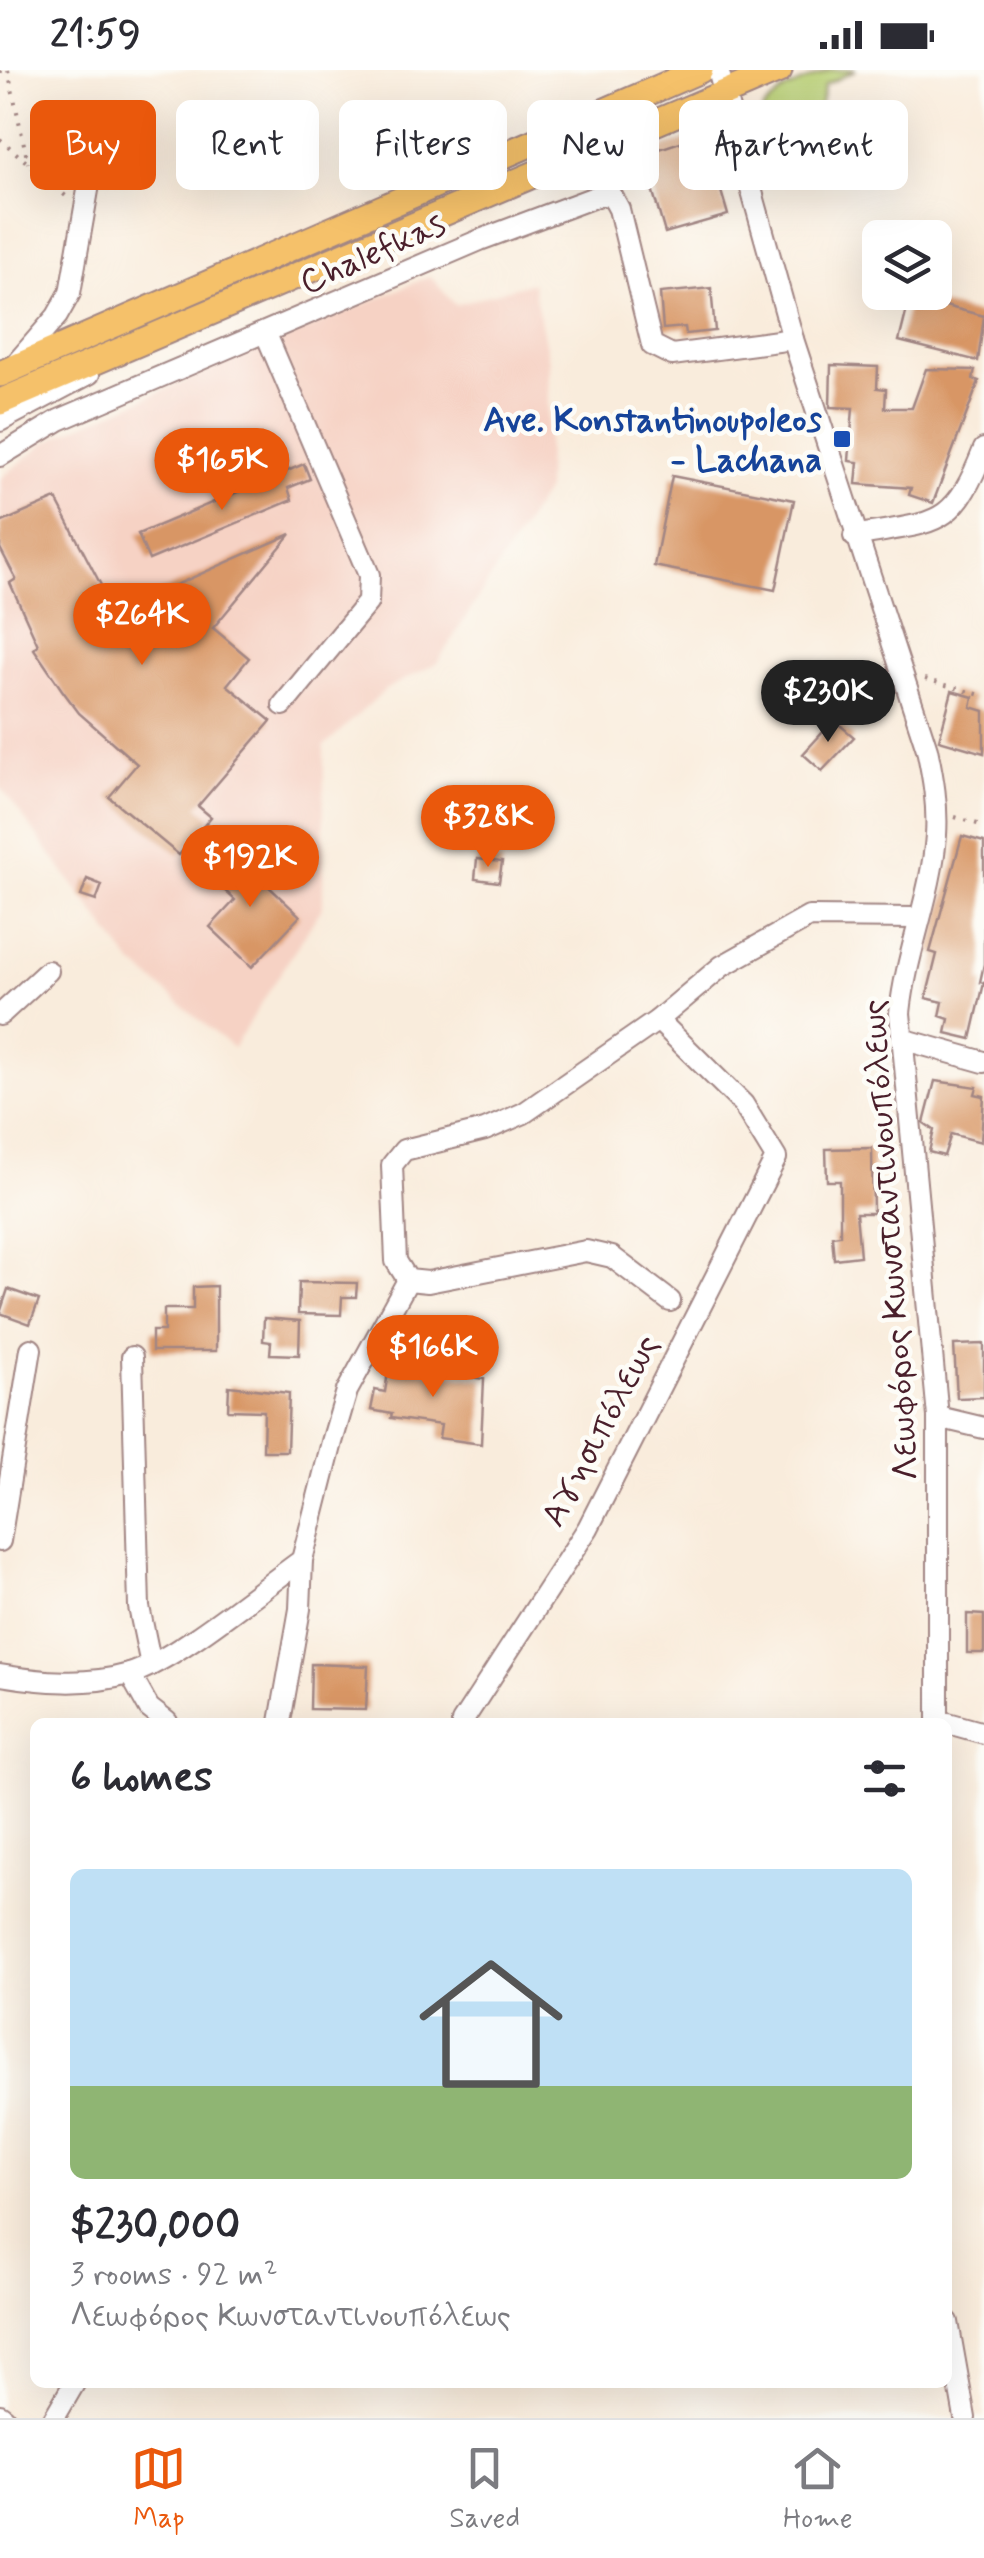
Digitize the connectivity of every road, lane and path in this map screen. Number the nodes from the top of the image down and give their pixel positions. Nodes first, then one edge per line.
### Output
1 (700, 70) edge
2 (780, 70) edge
3 (3, 71) edge
4 (721, 83) edge
5 (0, 139) edge
6 (28, 164) junction
7 (90, 190) edge
8 (86, 214) junction
9 (266, 334) junction
10 (793, 340) junction
11 (122, 348) junction
12 (6, 371) edge
13 (0, 402) edge
14 (0, 421) edge
15 (984, 449) edge
16 (0, 456) edge
17 (854, 536) junction
18 (901, 672) junction
19 (984, 696) edge
20 (283, 705) dead end
21 (936, 812) junction
22 (984, 826) edge
23 (917, 918) junction
24 (48, 970) dead end
25 (0, 1015) edge
26 (658, 1020) junction
27 (902, 1038) junction
28 (984, 1062) edge
29 (408, 1280) junction
30 (670, 1300) dead end
31 (32, 1349) dead end
32 (132, 1357) dead end
33 (938, 1417) junction
34 (984, 1428) edge
35 (0, 1541) edge
36 (302, 1560) junction
37 (151, 1664) junction
38 (130, 1674) junction
39 (0, 1675) edge
40 (162, 1718) edge
41 (281, 1718) edge
42 (465, 1718) edge
43 (943, 1718) edge
44 (952, 1724) edge
45 (984, 1732) edge
46 (952, 2345) edge
47 (72, 2388) edge
48 (54, 2418) edge
49 (965, 2418) edge

1 - 12 main road
2 - 4 main road
3 - 6 path
4 - 10 street, Λεωφόρος Κωνσταντινουπόλεως
4 - 11 main road
5 - 6 path
6 - 8 path
7 - 8 street
8 - 12 street
9 - 10 street, Chalefkas
9 - 16 street, Chalefkas
9 - 20 street
10 - 17 street, Λεωφόρος Κωνσταντινουπόλεως
11 - 13 main road
11 - 14 street
15 - 17 street
17 - 18 street, Λεωφόρος Κωνσταντινουπόλεως
18 - 19 path
18 - 21 street, Λεωφόρος Κωνσταντινουπόλεως
21 - 22 path
21 - 23 street, Λεωφόρος Κωνσταντινουπόλεως
23 - 26 street
23 - 27 street, Λεωφόρος Κωνσταντινουπόλεως
24 - 25 street
26 - 29 street
26 - 42 street, Αγησιπόλεως
27 - 28 street
27 - 33 street, Λεωφόρος Κωνσταντινουπόλεως
29 - 30 street
29 - 36 street
31 - 35 street
32 - 37 street
33 - 34 street
33 - 43 street, Λεωφόρος Κωνσταντινουπόλεως
36 - 37 street
36 - 41 street
37 - 38 street
38 - 39 street
38 - 40 street
44 - 45 street
46 - 49 street
47 - 48 street

